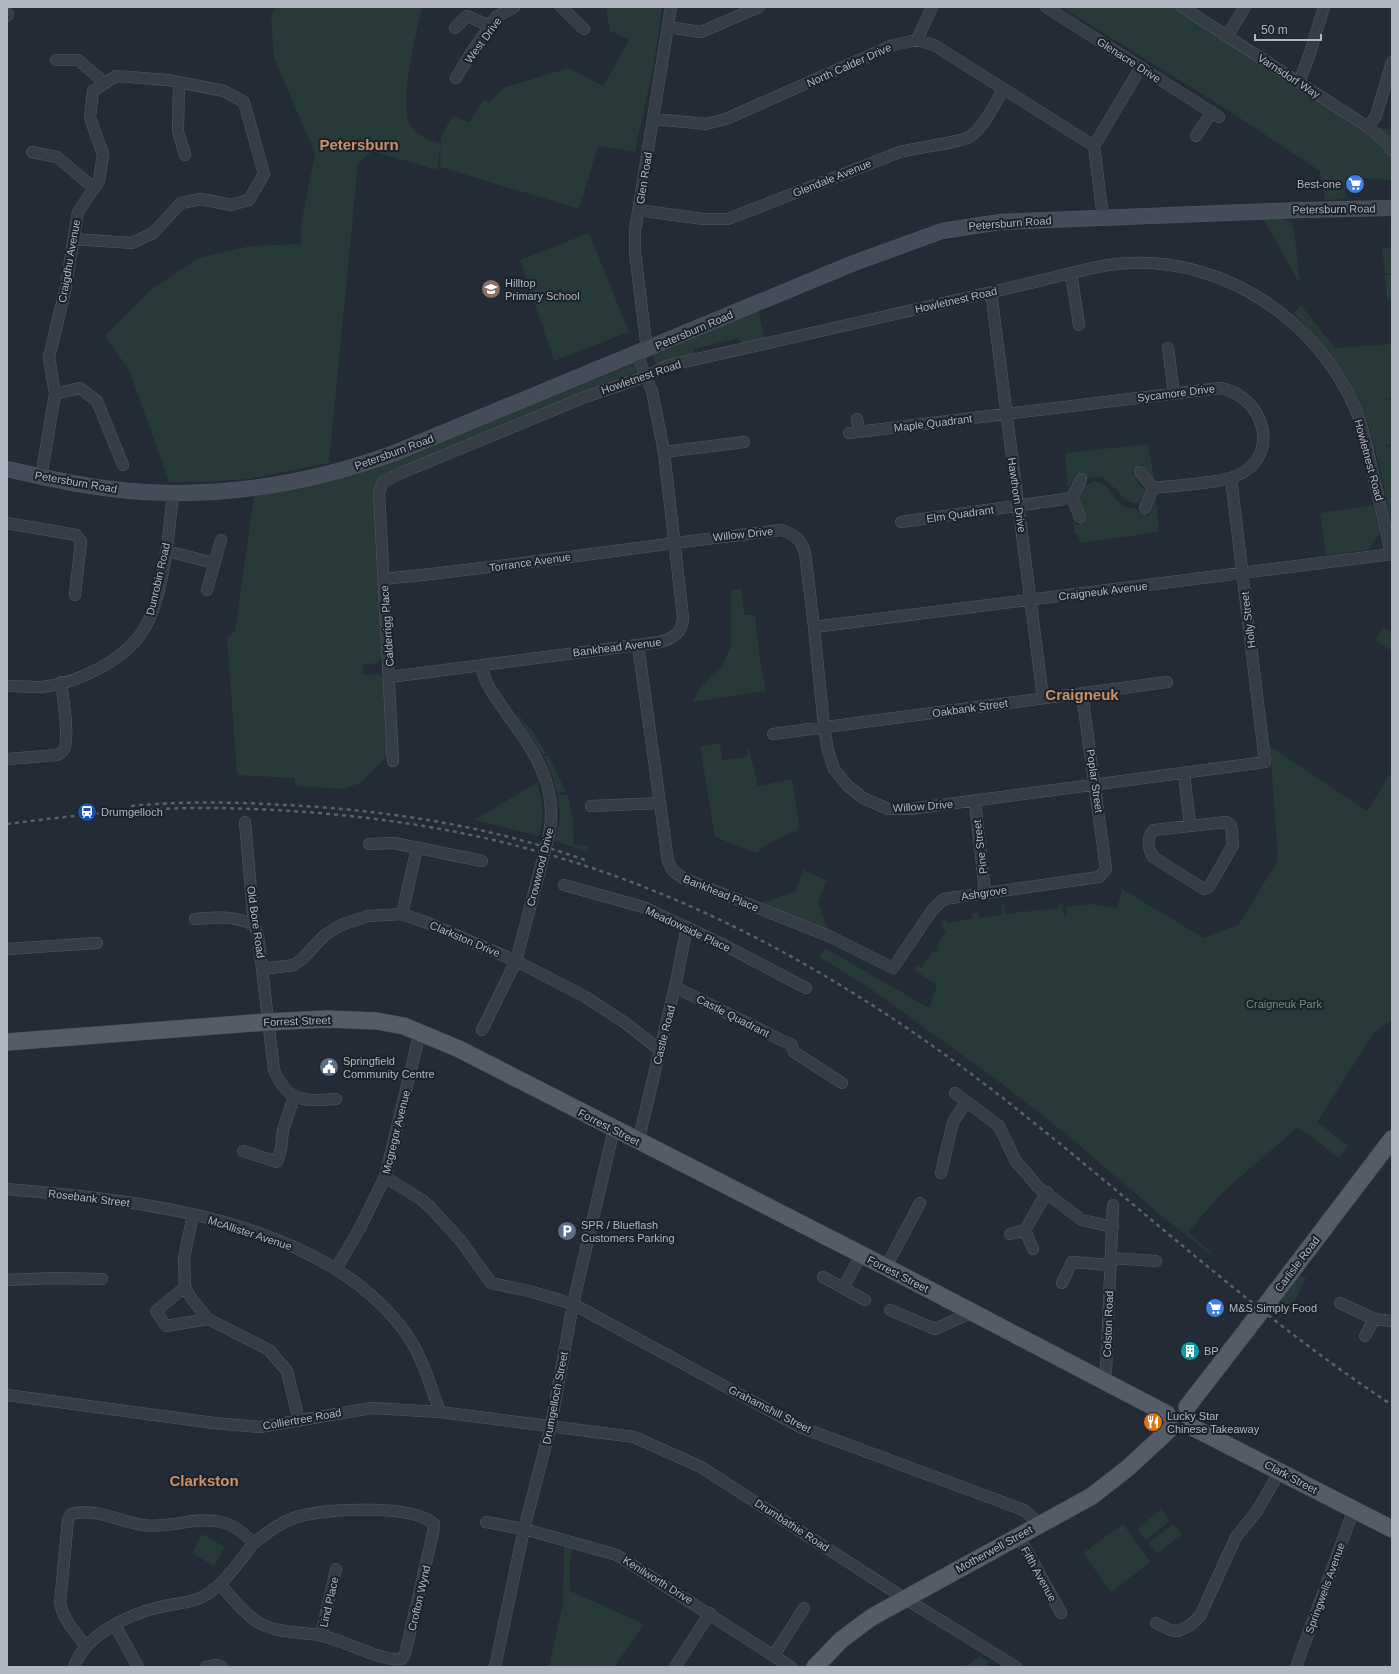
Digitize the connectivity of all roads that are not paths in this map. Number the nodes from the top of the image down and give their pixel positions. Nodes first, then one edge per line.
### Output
1 (514, 7) edge
2 (561, 7) edge
3 (671, 7) edge
4 (759, 7) edge
5 (932, 7) edge
6 (1046, 7) edge
7 (1182, 7) edge
8 (1245, 7) edge
9 (1324, 7) edge
10 (490, 26) junction
11 (668, 27) junction
12 (455, 28) dead end
13 (584, 29) dead end
14 (1227, 36) junction
15 (917, 40) junction
16 (56, 60) dead end
17 (1392, 62) edge
18 (1141, 67) junction
19 (456, 78) dead end
20 (179, 82) junction
21 (1299, 82) junction
22 (105, 83) junction
23 (1003, 90) junction
24 (654, 119) junction
25 (1368, 127) junction
26 (1196, 136) dead end
27 (1094, 146) junction
28 (1392, 150) edge
29 (32, 152) dead end
30 (185, 155) dead end
31 (94, 188) junction
32 (1392, 208) edge
33 (638, 210) junction
34 (1103, 218) junction
35 (74, 239) junction
36 (1071, 273) junction
37 (991, 292) junction
38 (1079, 325) dead end
39 (1168, 348) dead end
40 (642, 352) junction
41 (647, 376) junction
42 (1174, 393) junction
43 (55, 394) junction
44 (1006, 414) junction
45 (857, 419) dead end
46 (744, 442) dead end
47 (664, 452) junction
48 (123, 465) dead end
49 (7, 469) edge
50 (1140, 472) dead end
51 (41, 477) junction
52 (1231, 478) junction
53 (1080, 479) dead end
54 (1153, 488) junction
55 (379, 492) joint
56 (173, 493) junction
57 (1072, 498) junction
58 (1018, 506) junction
59 (1145, 508) dead end
60 (1080, 517) dead end
61 (901, 522) dead end
62 (7, 523) edge
63 (221, 540) dead end
64 (675, 542) junction
65 (167, 552) junction
66 (1391, 554) edge
67 (214, 563) junction
68 (1242, 573) junction
69 (384, 579) junction
70 (207, 590) dead end
71 (75, 595) dead end
72 (1031, 601) junction
73 (814, 627) junction
74 (638, 645) junction
75 (481, 665) junction
76 (390, 677) junction
77 (61, 682) junction
78 (1167, 682) dead end
79 (7, 686) edge
80 (1082, 694) junction
81 (1043, 698) junction
82 (824, 727) junction
83 (773, 734) dead end
84 (7, 759) edge
85 (393, 761) dead end
86 (1265, 762) joint
87 (1184, 773) junction
88 (1096, 785) junction
89 (975, 802) junction
90 (660, 803) junction
91 (591, 806) dead end
92 (245, 822) dead end
93 (1190, 825) junction
94 (369, 844) dead end
95 (416, 848) junction
96 (482, 861) dead end
97 (1106, 869) joint
98 (564, 885) dead end
99 (986, 892) junction
100 (402, 914) junction
101 (195, 919) dead end
102 (254, 925) junction
103 (687, 927) junction
104 (97, 943) dead end
105 (7, 949) edge
106 (516, 961) junction
107 (893, 968) joint
108 (262, 969) junction
109 (675, 986) junction
110 (806, 988) dead end
111 (267, 1022) junction
112 (482, 1030) dead end
113 (420, 1032) junction
114 (7, 1042) edge
115 (660, 1050) junction
116 (842, 1082) dead end
117 (955, 1093) dead end
118 (294, 1097) junction
119 (336, 1099) dead end
120 (966, 1102) junction
121 (614, 1130) junction
122 (1392, 1139) edge
123 (638, 1142) junction
124 (243, 1151) dead end
125 (941, 1173) dead end
126 (385, 1177) junction
127 (7, 1189) edge
128 (1047, 1192) junction
129 (920, 1203) dead end
130 (1113, 1206) dead end
131 (170, 1209) joint
132 (193, 1215) junction
133 (1113, 1227) junction
134 (1025, 1230) junction
135 (1010, 1234) dead end
136 (1033, 1249) dead end
137 (861, 1255) junction
138 (1156, 1261) dead end
139 (1111, 1262) junction
140 (886, 1267) junction
141 (336, 1269) junction
142 (823, 1277) dead end
143 (102, 1279) dead end
144 (7, 1280) edge
145 (1062, 1283) dead end
146 (185, 1287) junction
147 (844, 1288) junction
148 (865, 1300) dead end
149 (1340, 1303) dead end
150 (573, 1304) junction
151 (890, 1310) dead end
152 (973, 1312) junction
153 (208, 1319) junction
154 (1374, 1319) junction
155 (1392, 1321) edge
156 (1365, 1336) dead end
157 (1104, 1382) junction
158 (7, 1395) edge
159 (1187, 1407) junction
160 (440, 1412) junction
161 (299, 1421) junction
162 (1169, 1421) junction
163 (550, 1425) junction
164 (1190, 1426) junction
165 (1280, 1471) junction
166 (1354, 1509) junction
167 (486, 1522) dead end
168 (1040, 1524) junction
169 (524, 1529) junction
170 (1392, 1529) edge
171 (1018, 1535) junction
172 (254, 1543) junction
173 (336, 1569) dead end
174 (220, 1584) junction
175 (904, 1598) junction
176 (804, 1608) dead end
177 (710, 1613) junction
178 (1060, 1613) dead end
179 (1156, 1623) dead end
180 (115, 1625) junction
181 (321, 1636) junction
182 (86, 1646) junction
183 (782, 1663) edge
184 (74, 1667) edge
185 (138, 1667) edge
186 (206, 1667) edge
187 (222, 1667) edge
188 (495, 1667) edge
189 (674, 1667) edge
190 (815, 1667) edge
191 (1016, 1667) edge
192 (1296, 1667) edge

1 - 10 street, West Drive
2 - 13 street
3 - 11 street, Glen Road
4 - 11 street
5 - 15 street
6 - 18 street, Glenacre Drive
7 - 14 street, Varnsdorf Way
8 - 14 street
9 - 21 street
10 - 12 street
10 - 19 street, West Drive
11 - 24 street, Glen Road
14 - 21 street, Varnsdorf Way
15 - 23 street
15 - 24 street, North Calder Drive
16 - 22 street
17 - 25 street
18 - 26 street, Glenacre Drive
18 - 27 street
20 - 22 street
20 - 30 street
20 - 35 street
21 - 25 street, Varnsdorf Way
22 - 31 street, Craigdhu Avenue
23 - 27 street
23 - 33 street, Glendale Avenue
24 - 33 street, Glen Road
25 - 28 street, Varnsdorf Way
27 - 34 street
29 - 31 street
31 - 35 street, Craigdhu Avenue
32 - 34 main road, Petersburn Road
33 - 40 street, Glen Road
34 - 40 main road, Petersburn Road
35 - 43 street, Craigdhu Avenue
36 - 37 street, Howletnest Road
36 - 38 street
36 - 66 street, Howletnest Road
37 - 41 street, Howletnest Road
37 - 44 street, Hawthorn Drive
39 - 42 street
40 - 41 street, Bankhead Avenue
40 - 56 main road, Petersburn Road
41 - 47 street, Bankhead Avenue
41 - 55 street, Howletnest Road
42 - 44 street, Sycamore Drive
42 - 52 street, Sycamore Drive
43 - 48 street
43 - 51 street, Craigdhu Avenue
44 - 45 street, Maple Quadrant
44 - 58 street, Hawthorn Drive
46 - 47 street
47 - 64 street, Bankhead Avenue
49 - 51 main road, Petersburn Road
50 - 54 street
51 - 56 main road, Petersburn Road
52 - 54 street
52 - 68 street, Holly Street
53 - 57 street
54 - 59 street
55 - 69 street, Calderrigg Place
56 - 65 street, Dunrobin Road
57 - 58 street, Elm Quadrant
57 - 60 street
58 - 61 street, Elm Quadrant
58 - 72 street, Hawthorn Drive
62 - 71 street
63 - 67 street
64 - 69 street, Torrance Avenue
64 - 73 street, Willow Drive
64 - 74 street, Bankhead Avenue
65 - 67 street
65 - 77 street, Dunrobin Road
66 - 68 street, Craigneuk Avenue
67 - 70 street
68 - 72 street, Craigneuk Avenue
68 - 86 street, Holly Street
69 - 76 street, Calderrigg Place
72 - 73 street, Craigneuk Avenue
72 - 81 street, Hawthorn Drive
73 - 82 street, Willow Drive
74 - 75 street, Bankhead Avenue
74 - 90 street, Bankhead Place
75 - 76 street, Bankhead Avenue
75 - 106 street, Crowwood Drive, bridge
76 - 85 street, Calderrigg Place
77 - 79 street, Dunrobin Road
77 - 84 street
78 - 80 street, Oakbank Street
80 - 81 street, Oakbank Street
80 - 88 street, Poplar Street
81 - 82 street, Oakbank Street
82 - 83 street, Oakbank Street
82 - 89 street, Willow Drive
86 - 87 street, Willow Drive
87 - 88 street, Willow Drive
87 - 93 street
88 - 89 street, Willow Drive
88 - 97 street, Poplar Street
89 - 99 street, Pine Street
90 - 91 street
90 - 107 street, Bankhead Place
92 - 102 street, Old Bore Road
93 - 93 street
94 - 95 street
95 - 96 street
95 - 100 street
97 - 99 street, Ashgrove
98 - 103 street, Meadowside Place
99 - 107 street, Ashgrove
100 - 106 street, Clarkston Drive
100 - 108 street, Clarkston Drive
101 - 102 street
102 - 108 street, Old Bore Road
103 - 109 street, Castle Road
103 - 110 street, Meadowside Place
104 - 105 street
106 - 112 street, Crowwood Drive
106 - 115 street, Clarkston Drive
108 - 111 street, Old Bore Road
109 - 115 street, Castle Road
109 - 116 street, Castle Quadrant
111 - 113 main road, Forrest Street
111 - 114 main road, Forrest Street
111 - 118 street, Old Bore Road
113 - 121 main road, Forrest Street
113 - 126 street, Mcgregor Avenue
115 - 123 street, Castle Road
117 - 120 street
118 - 119 street
118 - 124 street
120 - 125 street
120 - 128 street
121 - 123 main road, Forrest Street
121 - 150 street, Drumgelloch Street
122 - 159 main road, Carlisle Road, bridge
123 - 137 main road, Forrest Street
126 - 141 street, Mcgregor Avenue
126 - 150 street, Grahamshill Street
127 - 131 street, Rosebank Street
128 - 133 street
128 - 134 street
129 - 140 street
130 - 133 street, Colston Road
131 - 132 street, McAllister Avenue
132 - 141 street, McAllister Avenue
132 - 146 street
133 - 139 street, Colston Road
134 - 135 street
134 - 136 street
137 - 140 main road, Forrest Street
137 - 147 street
138 - 139 street
139 - 145 street
139 - 157 street, Colston Road
140 - 152 main road, Forrest Street
141 - 160 street, McAllister Avenue
142 - 147 street
143 - 144 street
146 - 153 street
146 - 153 street
147 - 148 street
149 - 154 street
150 - 163 street, Drumgelloch Street
150 - 168 street, Grahamshill Street
151 - 152 street
152 - 157 main road, Forrest Street
153 - 161 street
154 - 155 street
154 - 156 street
157 - 162 main road, Forrest Street
158 - 161 street, Colliertree Road
159 - 162 main road
159 - 164 main road
160 - 161 street, Colliertree Road
160 - 163 street, Colliertree Road
162 - 164 main road
162 - 168 main road, Motherwell Street
163 - 169 street, Drumgelloch Street
163 - 175 street, Drumbathie Road
164 - 165 main road, Clark Street
165 - 166 main road, Clark Street
165 - 179 street
166 - 170 main road, Clark Street
166 - 192 street, Springwells Avenue
167 - 169 street, Kenilworth Drive
168 - 171 main road, Motherwell Street
169 - 177 street, Kenilworth Drive
169 - 188 street, Drumgelloch Street
171 - 175 main road, Motherwell Street
171 - 178 street, Fifth Avenue
172 - 174 street
172 - 181 street, Crofton Wynd
172 - 182 street
173 - 181 street, Lind Place
174 - 180 street
174 - 181 street, Crofton Wynd
175 - 190 main road, Motherwell Street
175 - 191 street, Drumbathie Road
176 - 183 street
177 - 183 street, Kenilworth Drive
177 - 189 street
180 - 182 street
180 - 185 street
182 - 184 street
186 - 187 street

